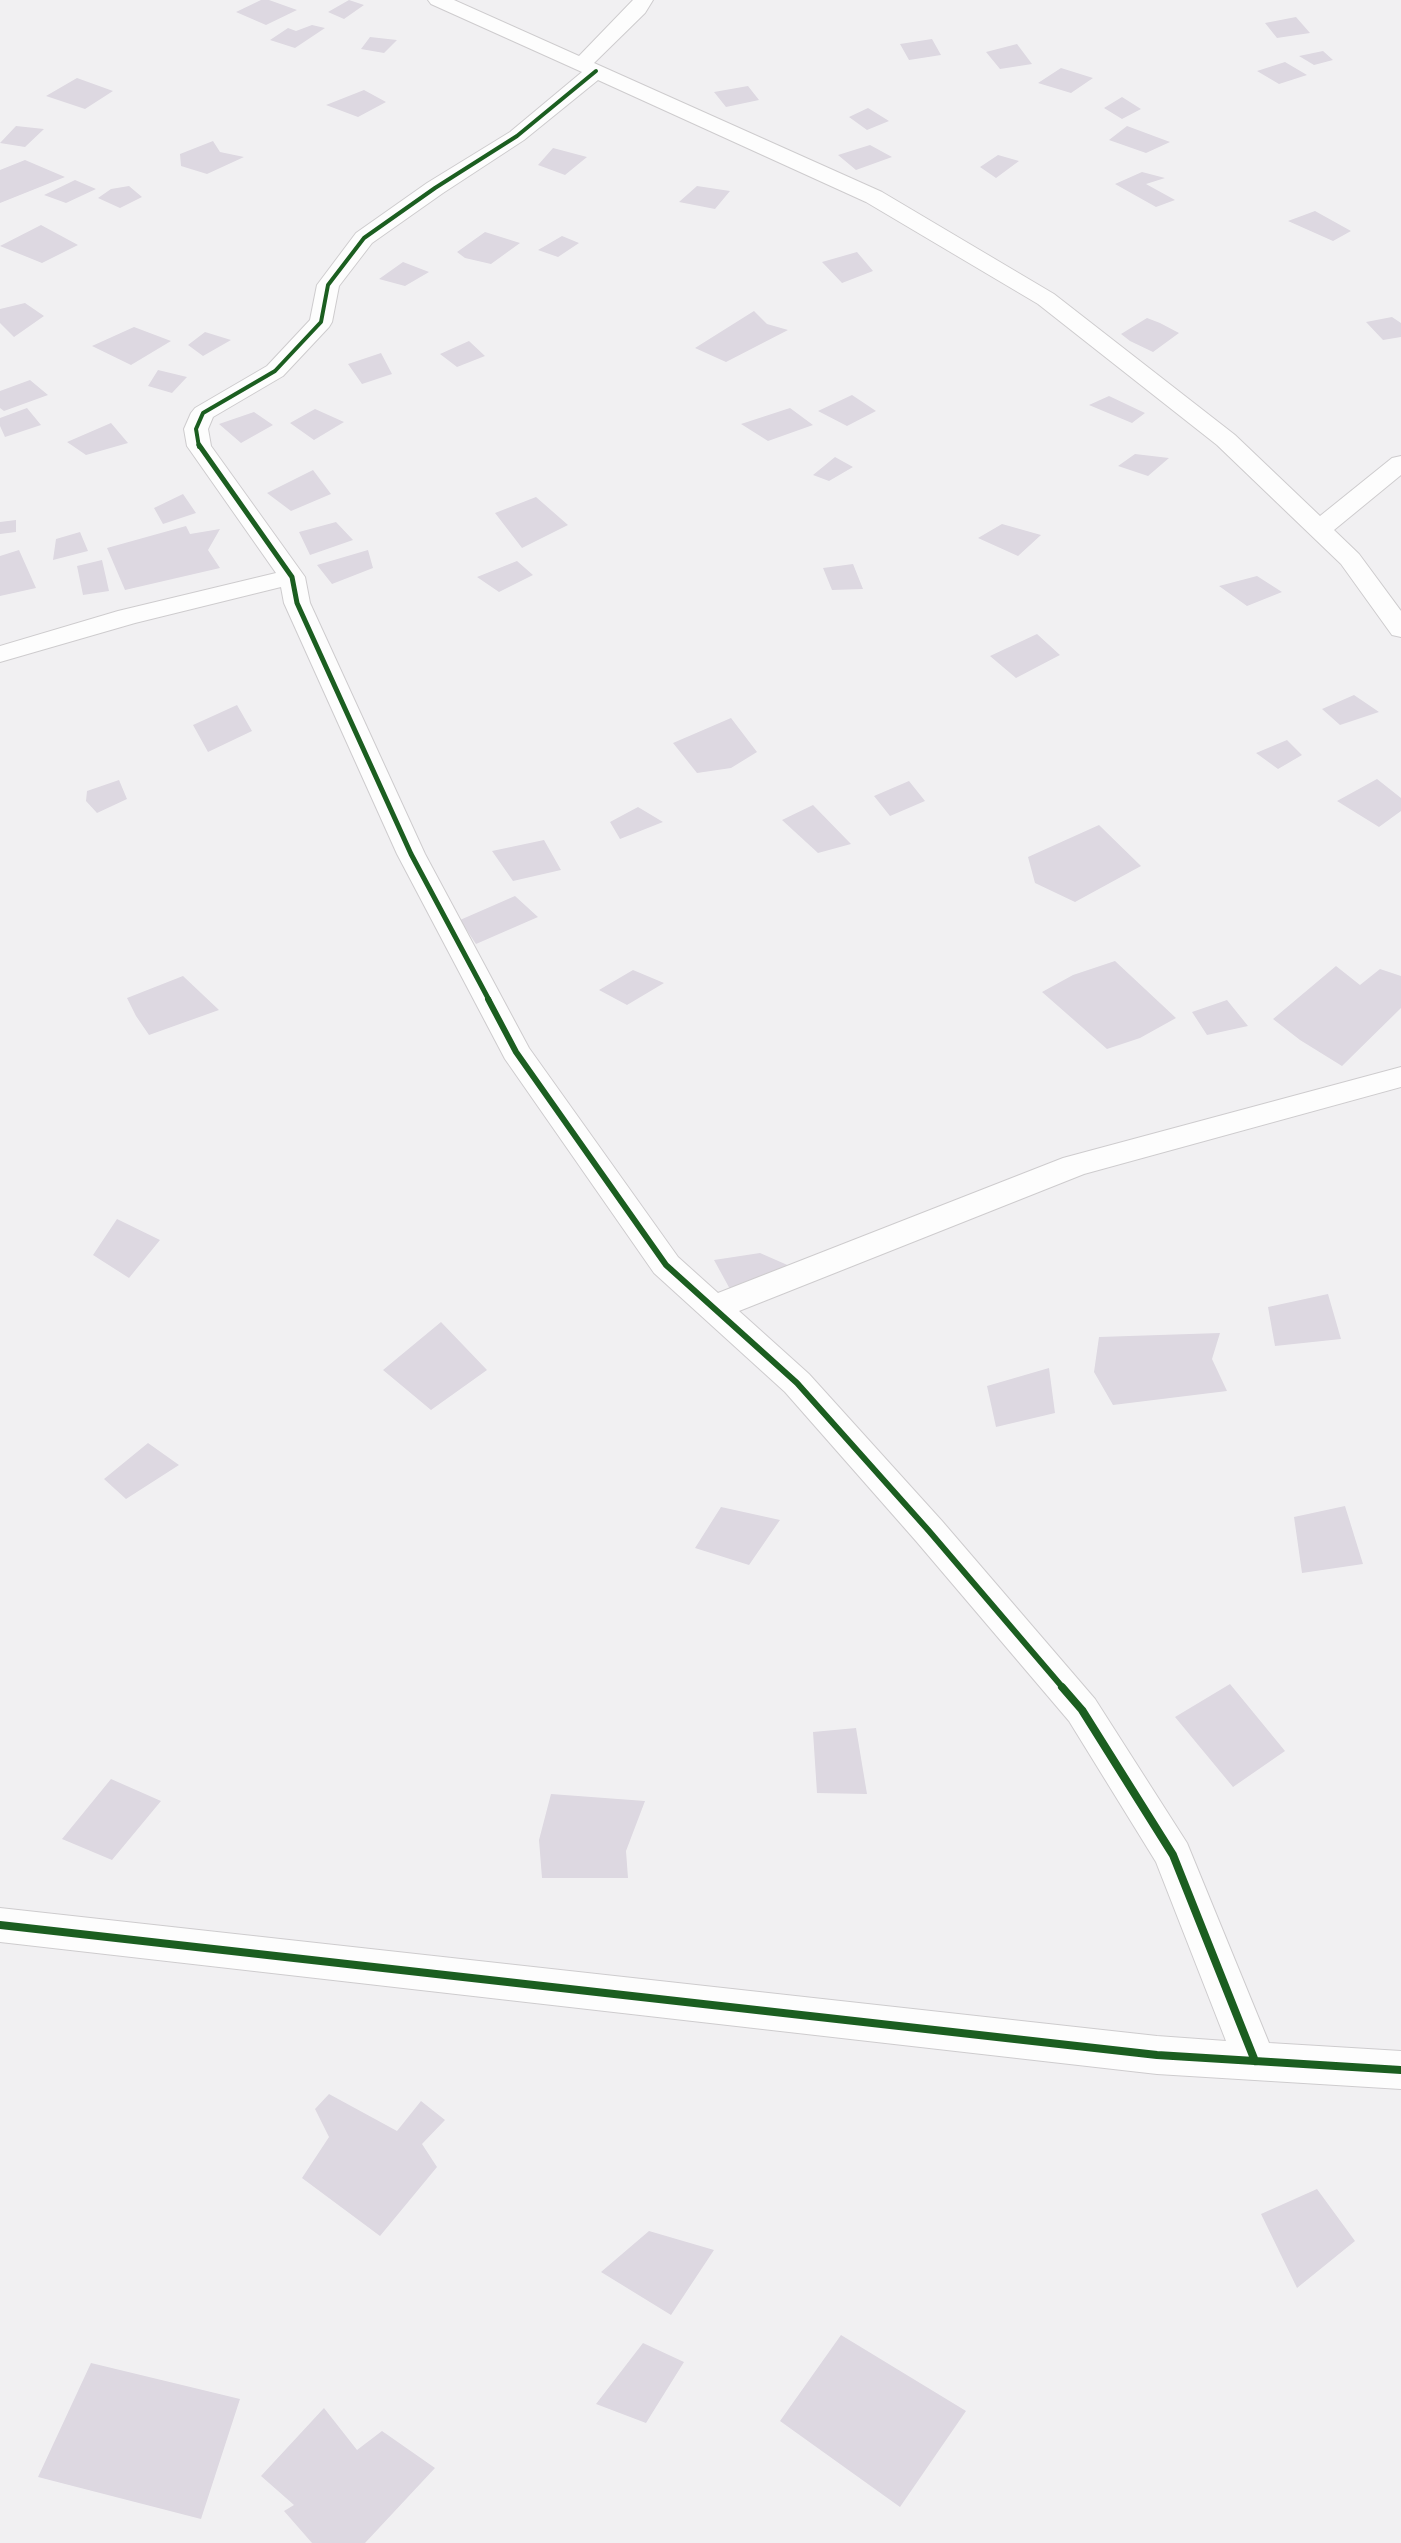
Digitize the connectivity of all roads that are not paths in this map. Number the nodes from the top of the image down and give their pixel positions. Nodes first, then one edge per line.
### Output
1 (438, 0) edge
2 (643, 0) edge
3 (589, 68) junction
4 (1401, 463) edge
5 (1319, 529) junction
6 (292, 577) junction
7 (1401, 629) edge
8 (0, 654) edge
9 (1401, 1077) edge
10 (714, 1308) junction
11 (0, 1925) edge
12 (1255, 2061) junction
13 (1401, 2070) edge

1 - 3 street
2 - 3 street
3 - 5 street
3 - 6 street
4 - 5 street
5 - 7 street
6 - 8 street
6 - 10 street
9 - 10 street
10 - 12 street
11 - 12 street
12 - 13 street

